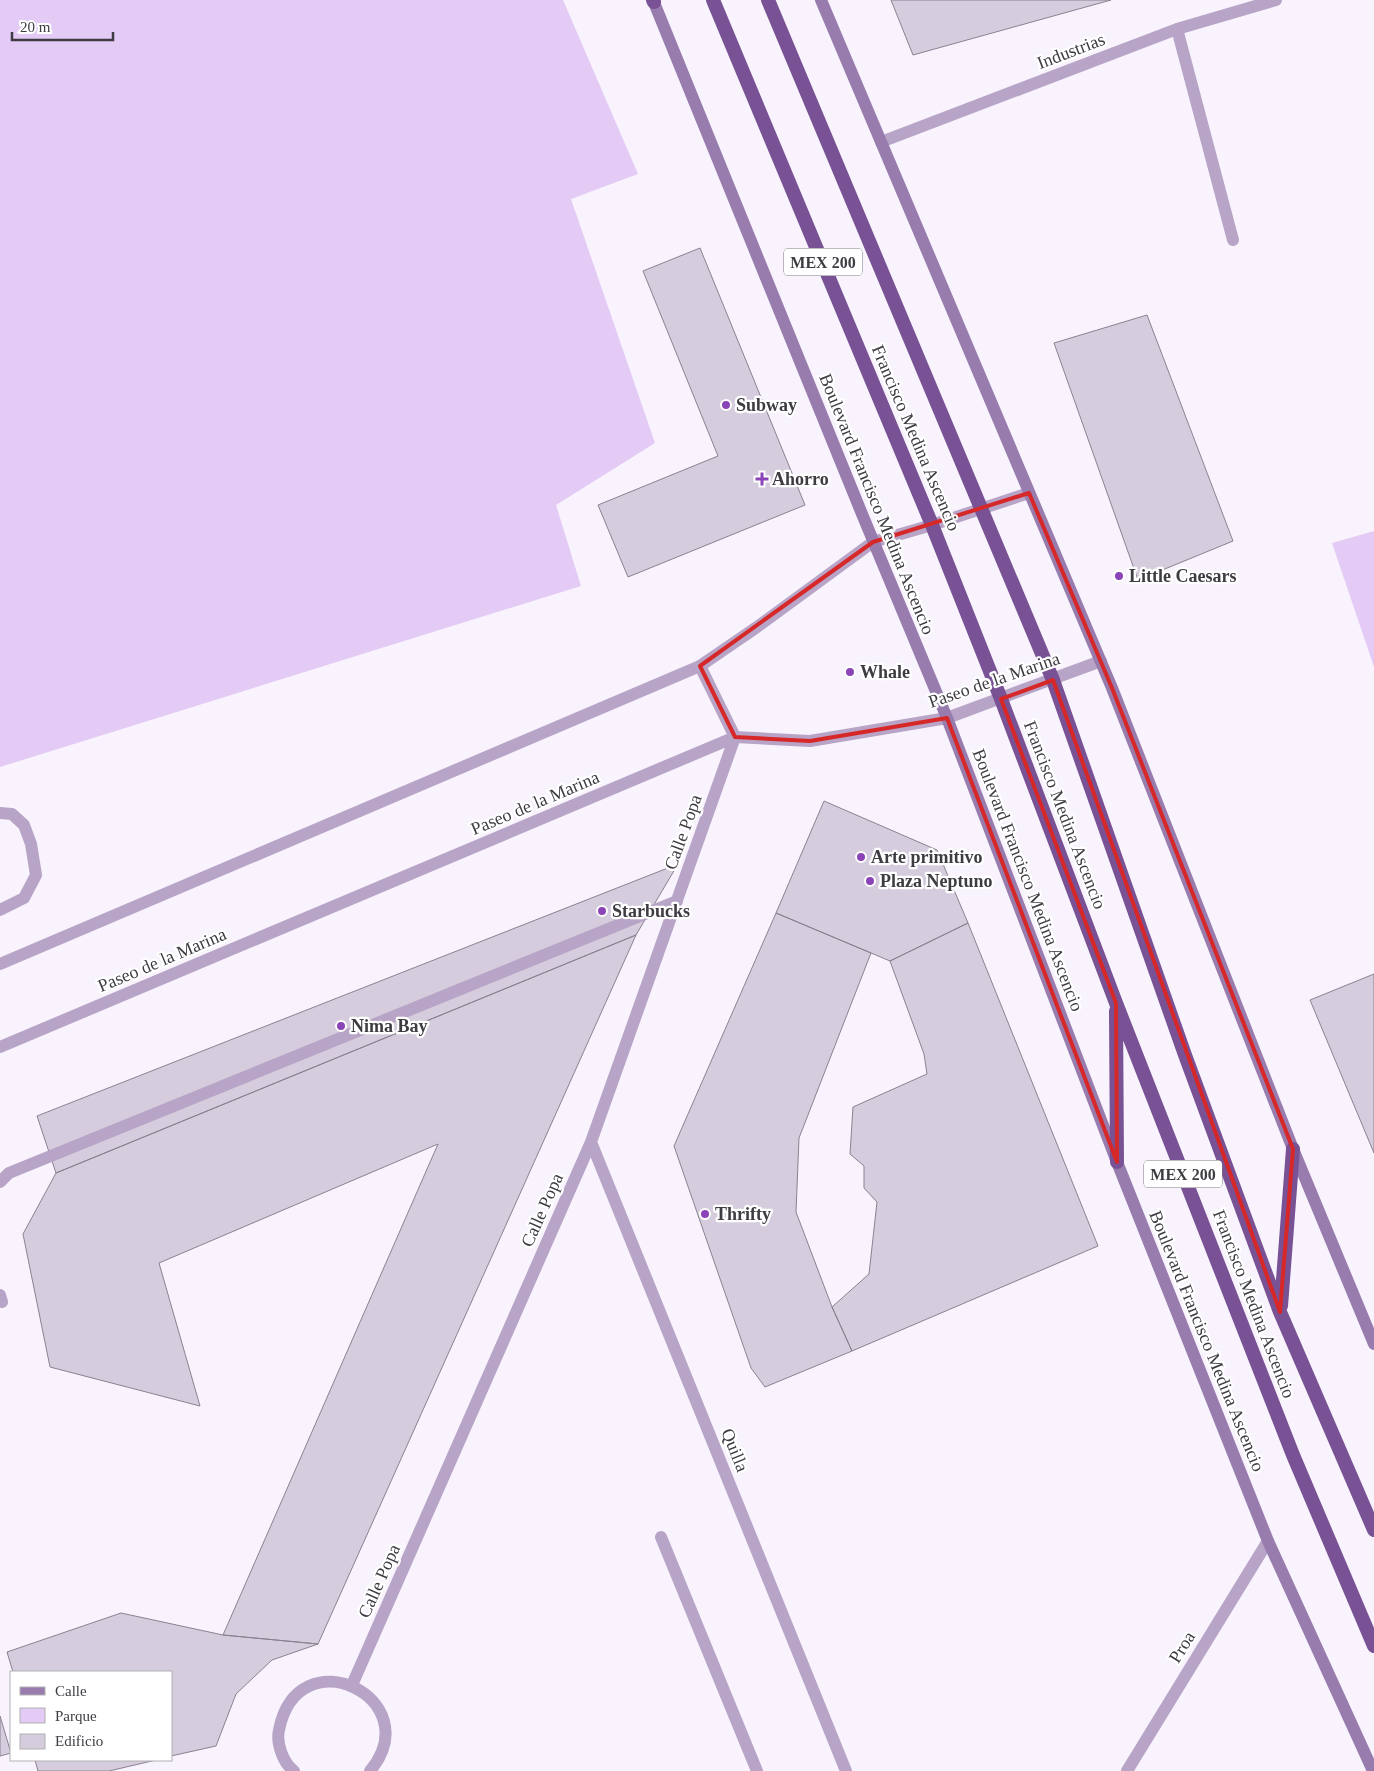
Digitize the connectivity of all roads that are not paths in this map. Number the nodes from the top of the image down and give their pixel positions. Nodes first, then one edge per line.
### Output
1 (713, 0) edge
2 (768, 0) edge
3 (821, 0) edge
4 (1276, 0) edge
5 (653, 1) edge
6 (1177, 29) junction
7 (881, 142) junction
8 (1233, 240) dead end
9 (1029, 493) junction
10 (982, 509) junction
11 (932, 525) junction
12 (873, 542) junction
13 (1100, 661) junction
14 (700, 666) junction
15 (1053, 680) junction
16 (1001, 699) junction
17 (947, 718) junction
18 (735, 737) junction
19 (0, 813) edge
20 (677, 900) junction
21 (0, 910) edge
22 (0, 964) edge
23 (1116, 1002) junction
24 (0, 1047) edge
25 (591, 1142) junction
26 (1292, 1149) junction
27 (1117, 1162) junction
28 (0, 1182) edge
29 (1280, 1312) junction
30 (1374, 1344) edge
31 (1374, 1530) edge
32 (661, 1537) dead end
33 (1268, 1541) junction
34 (1374, 1646) edge
35 (352, 1685) junction
36 (294, 1771) edge
37 (370, 1771) edge
38 (757, 1771) edge
39 (846, 1771) edge
40 (1127, 1771) edge
41 (1373, 1771) edge

1 - 11 highway, Francisco Medina Ascencio / MEX 200
2 - 10 highway, Francisco Medina Ascencio / MEX 200
3 - 7 main road
4 - 6 street, Industrias
5 - 12 main road, Boulevard Francisco Medina Ascencio
6 - 7 street, Industrias
6 - 8 street
7 - 9 main road
9 - 10 street
9 - 13 main road
10 - 11 street
10 - 15 highway, Francisco Medina Ascencio / MEX 200
11 - 12 street
11 - 16 highway, Francisco Medina Ascencio / MEX 200
12 - 14 street
12 - 17 main road, Boulevard Francisco Medina Ascencio
13 - 15 street, Paseo de la Marina
13 - 26 main road
14 - 18 street
14 - 22 street
15 - 16 street, Paseo de la Marina
15 - 29 highway, Francisco Medina Ascencio / MEX 200
16 - 17 street, Paseo de la Marina
16 - 23 highway, Francisco Medina Ascencio / MEX 200
17 - 18 street, Paseo de la Marina
17 - 27 main road, Boulevard Francisco Medina Ascencio
18 - 20 street, Calle Popa
18 - 24 street, Paseo de la Marina
19 - 21 street
20 - 25 street, Calle Popa
20 - 28 street
23 - 27 highway
23 - 34 highway, Francisco Medina Ascencio / MEX 200
25 - 35 street, Calle Popa
25 - 39 street, Quilla
26 - 29 highway
26 - 30 main road
27 - 33 main road, Boulevard Francisco Medina Ascencio
29 - 31 highway, Francisco Medina Ascencio / MEX 200
32 - 38 street
33 - 40 street, Proa
33 - 41 main road, Boulevard Francisco Medina Ascencio
35 - 36 street
35 - 37 street

